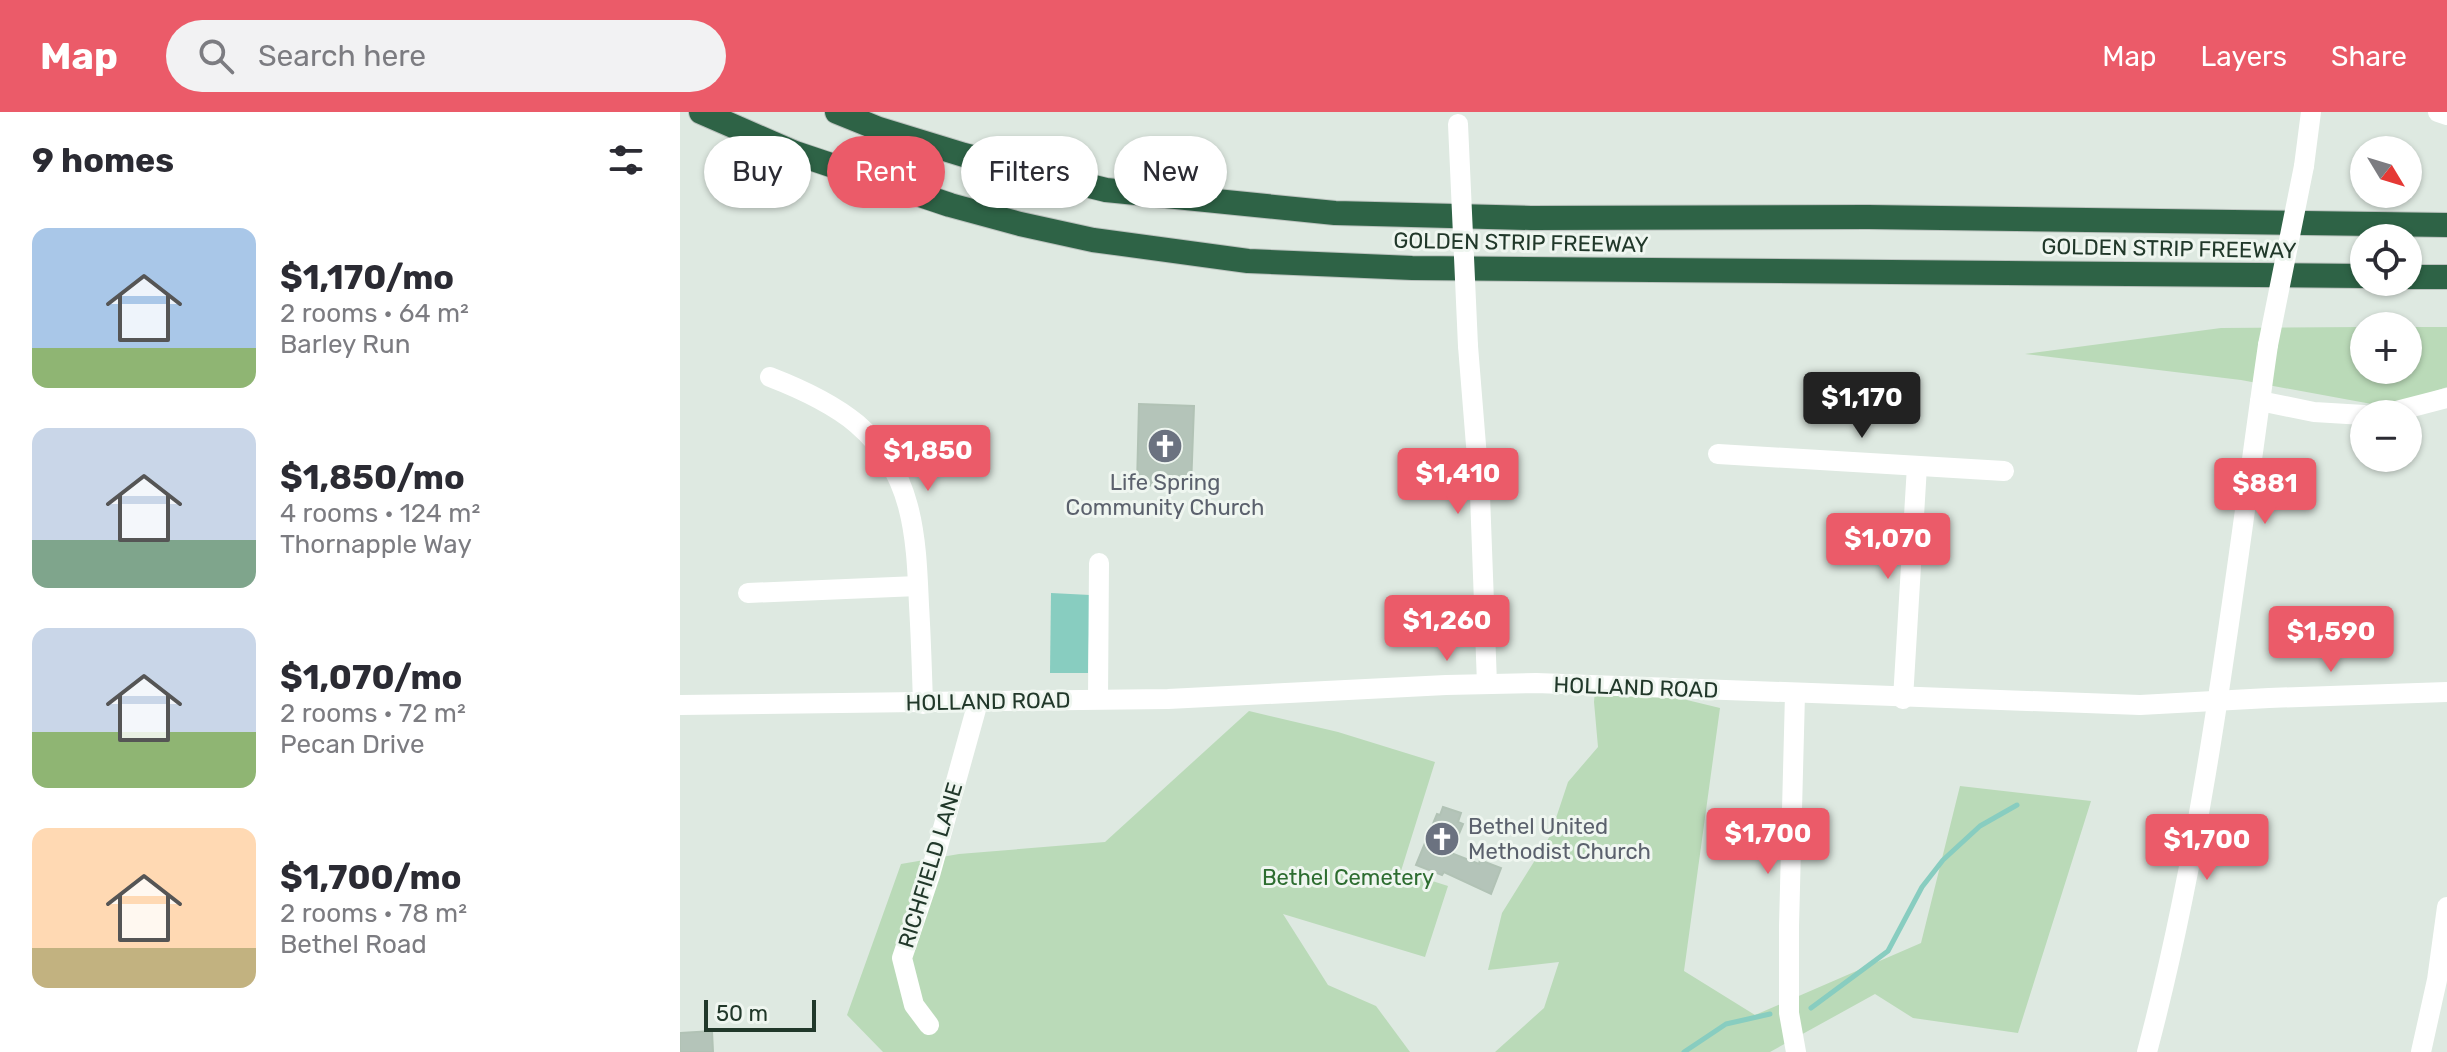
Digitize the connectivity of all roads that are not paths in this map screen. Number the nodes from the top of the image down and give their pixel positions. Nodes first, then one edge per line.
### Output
1 (701, 112) edge
2 (837, 112) edge
3 (2311, 112) edge
4 (2438, 112) edge
5 (2447, 115) edge
6 (1458, 118) edge
7 (2447, 225) edge
8 (2350, 276) edge
9 (2422, 277) edge
10 (2447, 277) edge
11 (770, 377) dead end
12 (2447, 398) edge
13 (2260, 401) junction
14 (2422, 404) edge
15 (2350, 414) edge
16 (1718, 454) dead end
17 (1917, 466) junction
18 (2004, 471) dead end
19 (1099, 563) dead end
20 (918, 586) junction
21 (748, 593) dead end
22 (1487, 684) junction
23 (2447, 692) edge
24 (1795, 694) junction
25 (1098, 699) junction
26 (1903, 699) junction
27 (2217, 701) junction
28 (978, 702) junction
29 (923, 704) junction
30 (680, 705) edge
31 (2447, 907) edge
32 (2442, 982) edge
33 (929, 1025) dead end
34 (1796, 1052) edge
35 (2147, 1052) edge
36 (2421, 1052) edge

1 - 8 highway, GOLDEN STRIP FREEWAY
2 - 7 highway, GOLDEN STRIP FREEWAY
3 - 13 street, bridge
4 - 5 street
6 - 22 street, bridge
9 - 10 highway
11 - 20 street
12 - 14 street
13 - 15 street
13 - 27 street
16 - 17 street
17 - 18 street
17 - 26 street
19 - 25 street
20 - 21 street
20 - 29 street
22 - 24 street, HOLLAND ROAD
22 - 25 street, HOLLAND ROAD
23 - 27 street, HOLLAND ROAD
24 - 26 street, HOLLAND ROAD
24 - 34 street
25 - 28 street, HOLLAND ROAD
26 - 27 street, HOLLAND ROAD
27 - 35 street
28 - 29 street, HOLLAND ROAD
28 - 33 street, RICHFIELD LANE
29 - 30 street, HOLLAND ROAD
31 - 32 street
32 - 36 street

